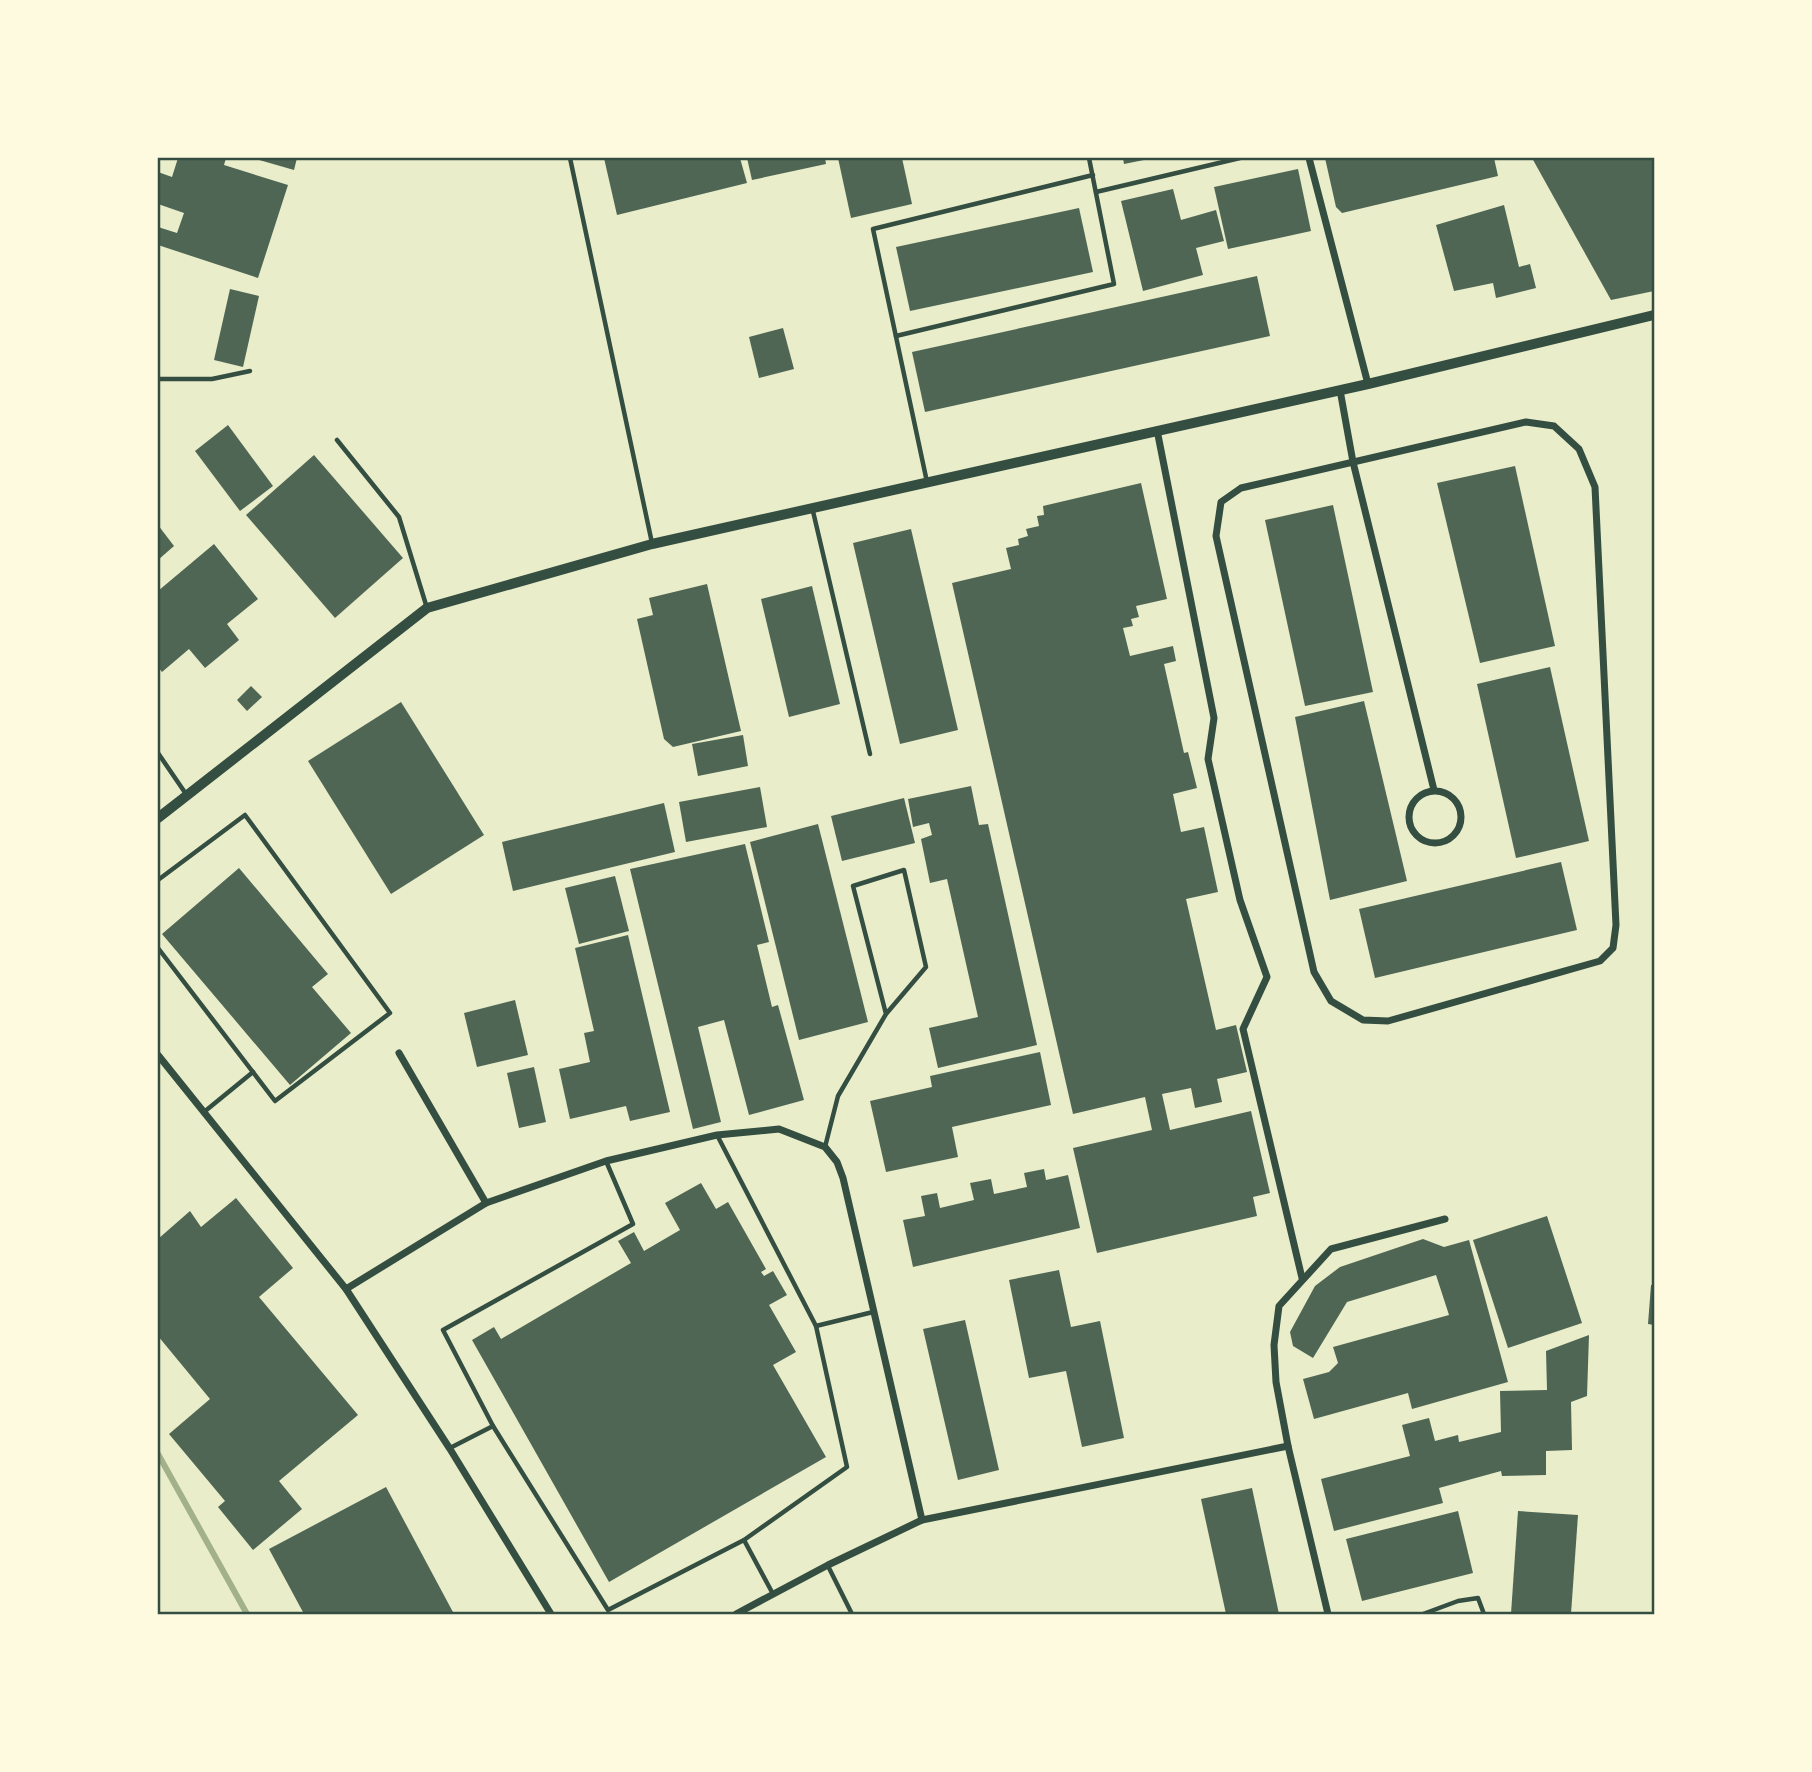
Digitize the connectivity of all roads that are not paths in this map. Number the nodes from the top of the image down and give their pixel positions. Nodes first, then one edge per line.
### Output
1 (570, 158) edge
2 (1089, 158) edge
3 (1240, 158) edge
4 (1309, 158) edge
5 (1093, 175) junction
6 (1096, 192) junction
7 (1654, 315) edge
8 (896, 336) junction
9 (250, 371) dead end
10 (158, 378) edge
11 (1368, 384) junction
12 (1340, 390) junction
13 (1157, 430) junction
14 (337, 440) dead end
15 (1353, 462) junction
16 (927, 483) junction
17 (812, 507) junction
18 (652, 544) junction
19 (427, 608) junction
20 (158, 753) edge
21 (870, 754) dead end
22 (1434, 790) junction
23 (186, 794) junction
24 (158, 818) edge
25 (158, 880) edge
26 (158, 948) edge
27 (886, 1014) junction
28 (399, 1053) dead end
29 (158, 1055) edge
30 (253, 1072) junction
31 (204, 1112) junction
32 (717, 1135) junction
33 (825, 1147) junction
34 (606, 1161) junction
35 (486, 1203) junction
36 (1445, 1219) dead end
37 (1302, 1278) junction
38 (346, 1289) junction
39 (873, 1312) junction
40 (816, 1326) junction
41 (493, 1426) junction
42 (1288, 1446) junction
43 (450, 1449) junction
44 (922, 1520) junction
45 (744, 1540) junction
46 (828, 1565) junction
47 (772, 1594) junction
48 (551, 1615) edge
49 (736, 1615) edge
50 (852, 1615) edge
51 (1328, 1615) edge
52 (1423, 1615) edge
53 (1484, 1615) edge

1 - 18 lane
2 - 5 lane
3 - 6 lane
4 - 11 street
5 - 6 lane
5 - 8 lane
6 - 8 lane
7 - 11 street
8 - 16 lane
9 - 10 lane
11 - 12 street
12 - 13 street
12 - 15 street
13 - 16 street
13 - 37 street
14 - 19 lane
15 - 15 street
15 - 22 street
16 - 17 street
17 - 18 street
17 - 21 lane
18 - 19 street
19 - 23 street
20 - 23 lane
22 - 22 street
23 - 24 street
25 - 30 lane
26 - 30 lane
27 - 27 lane
27 - 33 lane
28 - 35 street
29 - 31 street
30 - 31 lane
31 - 38 street
32 - 33 street
32 - 34 street
32 - 40 lane
33 - 39 street
34 - 35 street
34 - 41 lane
35 - 38 street
36 - 37 street
37 - 42 street
38 - 43 street
39 - 40 lane
39 - 44 street
40 - 45 lane
41 - 43 lane
41 - 45 lane
42 - 44 street
42 - 51 street
43 - 48 street
44 - 46 street
45 - 47 lane
46 - 47 street
46 - 50 lane
47 - 49 street
52 - 53 lane

